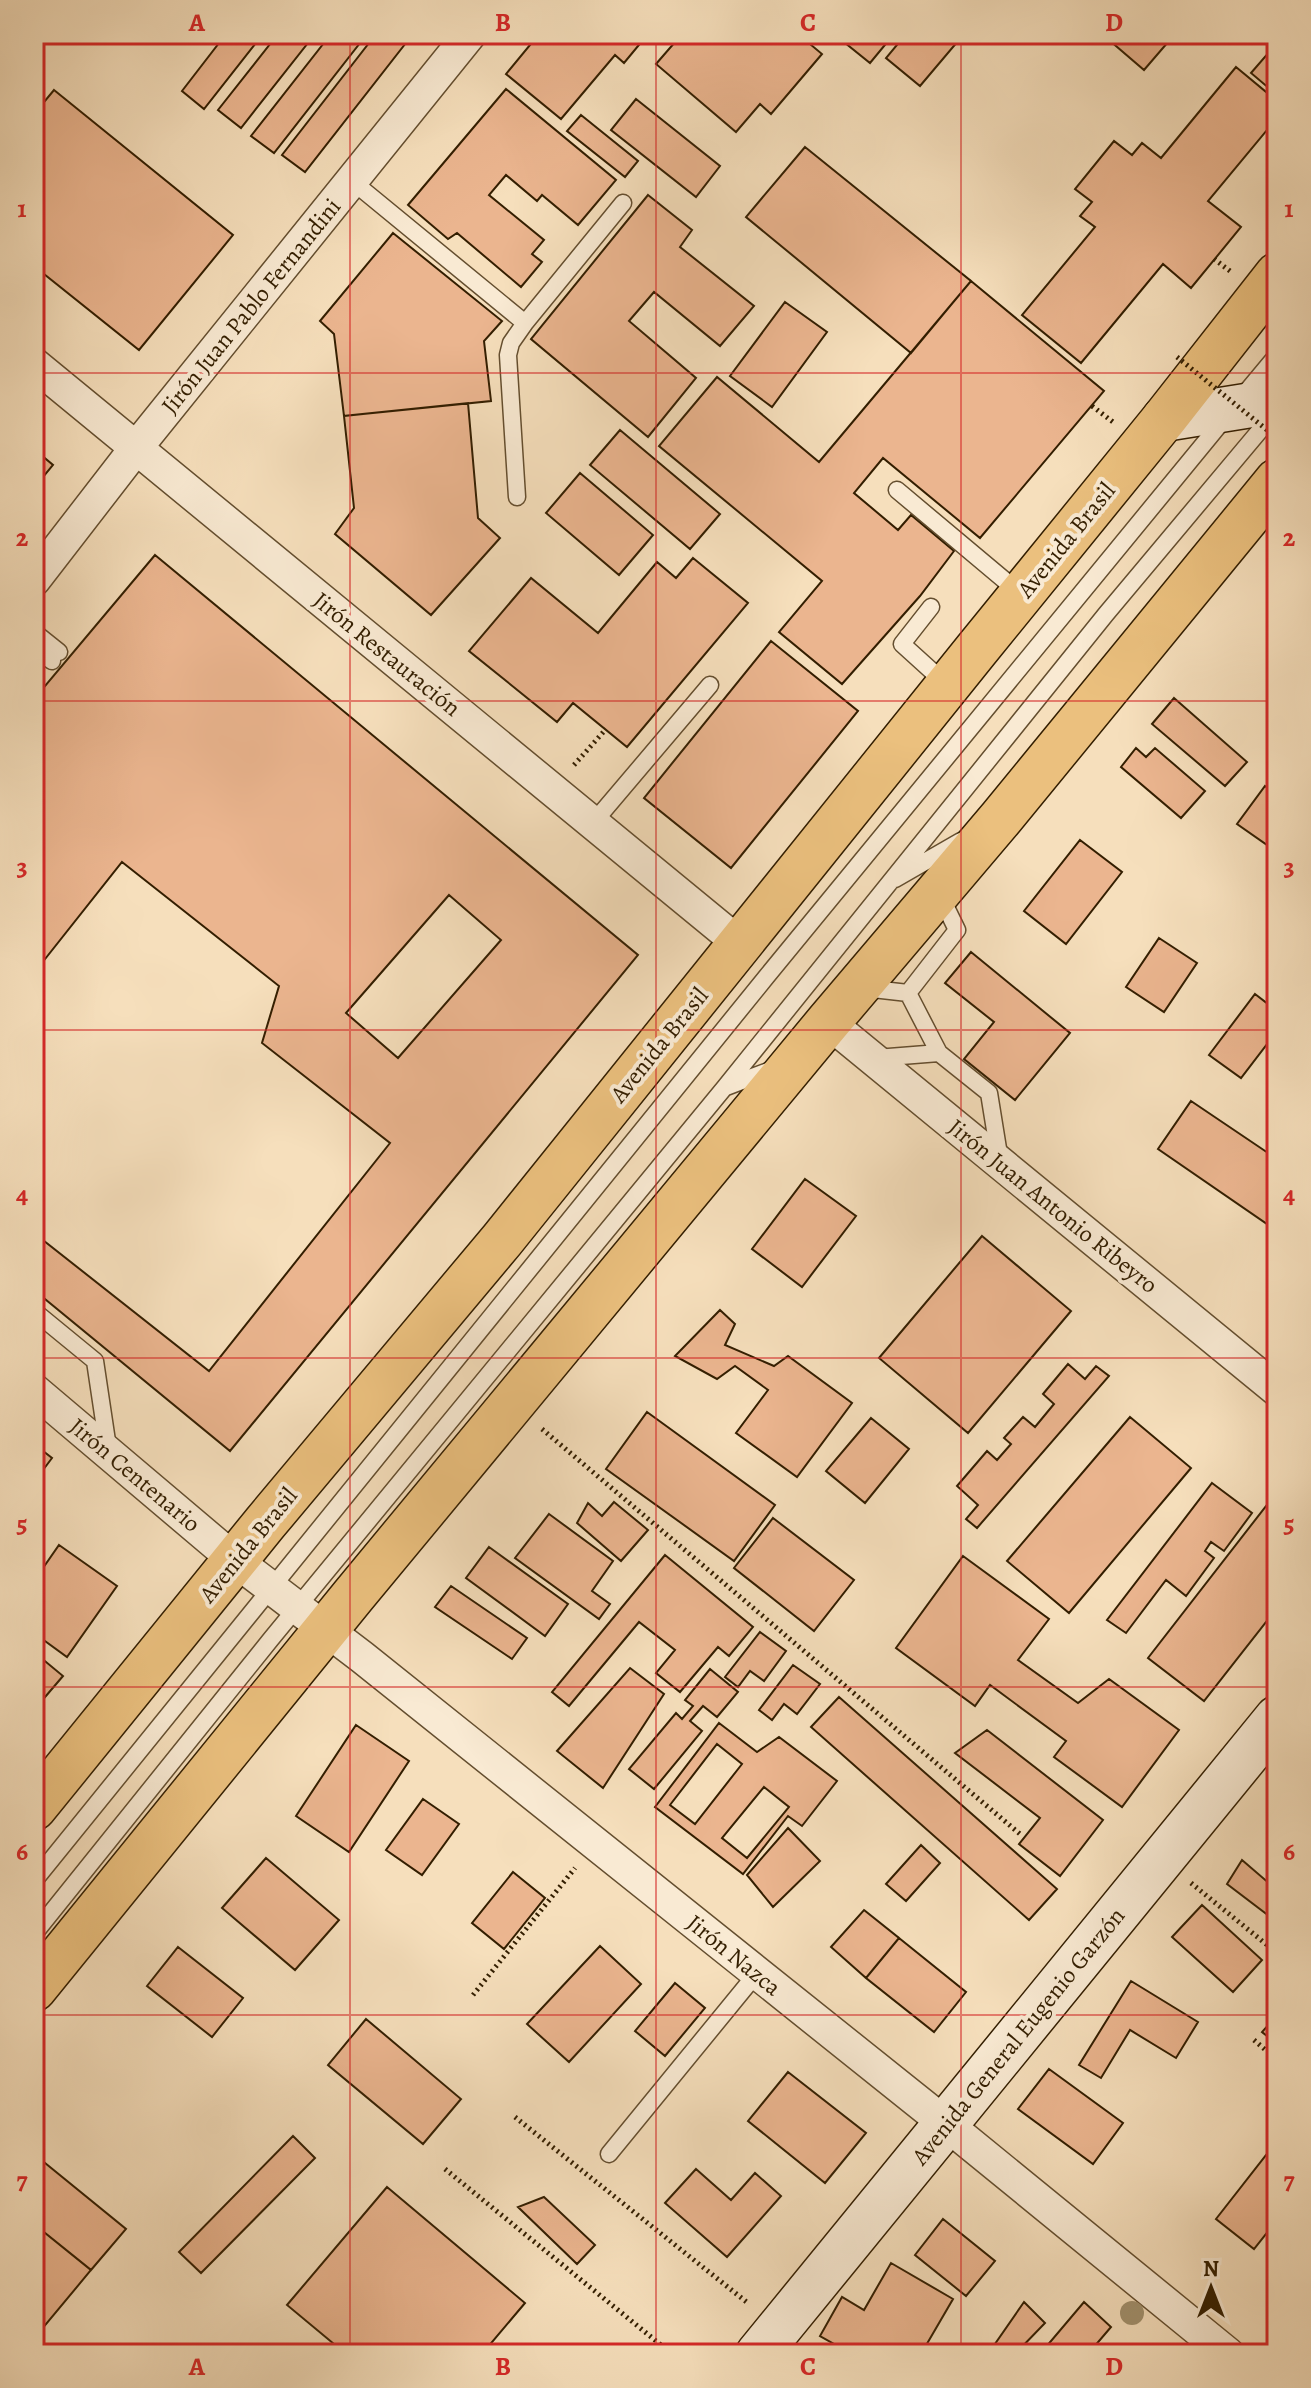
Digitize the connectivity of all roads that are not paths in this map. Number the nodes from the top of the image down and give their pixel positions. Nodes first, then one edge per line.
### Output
1 (470, 34) edge
2 (352, 181) junction
3 (623, 203) dead end
4 (1277, 275) edge
5 (525, 323) junction
6 (1277, 355) edge
7 (34, 364) edge
8 (1277, 401) edge
9 (1233, 408) junction
10 (1277, 410) edge
11 (1164, 419) junction
12 (136, 448) junction
13 (1277, 481) edge
14 (897, 490) dead end
15 (517, 497) dead end
16 (34, 580) edge
17 (1022, 595) junction
18 (931, 607) dead end
19 (34, 632) edge
20 (34, 648) edge
21 (710, 685) dead end
22 (948, 686) junction
23 (1001, 818) junction
24 (593, 823) junction
25 (886, 884) junction
26 (938, 891) junction
27 (740, 944) junction
28 (859, 987) junction
29 (908, 993) junction
30 (828, 1022) junction
31 (939, 1053) junction
32 (872, 1058) junction
33 (798, 1059) junction
34 (725, 1087) junction
35 (1000, 1163) junction
36 (34, 1311) edge
37 (34, 1390) edge
38 (1277, 1390) edge
39 (109, 1453) junction
40 (236, 1561) junction
41 (298, 1608) junction
42 (1277, 1718) edge
43 (34, 1808) edge
44 (34, 1881) edge
45 (34, 1934) edge
46 (757, 1973) junction
47 (34, 1989) edge
48 (946, 2124) junction
49 (609, 2154) dead end
50 (769, 2341) edge
51 (1228, 2354) edge

1 - 2 street, Jirón Juan Pablo Fernandini
2 - 5 lane
2 - 12 street, Jirón Juan Pablo Fernandini
3 - 5 lane
4 - 11 main road, Avenida Brasil
5 - 15 lane
6 - 9 lane, Avenida Brasil
7 - 12 street, Jirón Restauración
8 - 9 main road
9 - 11 main road
9 - 41 lane, Avenida Brasil
10 - 25 lane, Avenida Brasil
11 - 17 main road, Avenida Brasil
12 - 16 street, Jirón Juan Pablo Fernandini
12 - 24 street, Jirón Restauración
13 - 23 main road, Avenida Brasil
14 - 17 lane
17 - 22 main road, Avenida Brasil
18 - 22 lane
19 - 20 lane
21 - 24 lane
22 - 27 main road, Avenida Brasil
23 - 25 lane
23 - 26 main road, Avenida Brasil
24 - 27 street, Jirón Restauración
25 - 34 lane, Avenida Brasil
26 - 28 main road, Avenida Brasil
26 - 29 lane
27 - 40 main road, Avenida Brasil
28 - 29 lane
28 - 30 main road, Avenida Brasil
29 - 31 lane
30 - 32 street, Jirón Juan Antonio Ribeyro
30 - 33 main road, Avenida Brasil
31 - 32 lane
31 - 35 lane
32 - 35 street, Jirón Juan Antonio Ribeyro
33 - 34 lane
33 - 41 main road, Avenida Brasil
34 - 41 lane, Avenida Brasil
35 - 38 street, Jirón Juan Antonio Ribeyro
36 - 39 lane
37 - 39 street, Jirón Centenario
39 - 40 street, Jirón Centenario
40 - 41 street, Jirón Nazca
40 - 43 main road, Avenida Brasil
41 - 44 lane, Avenida Brasil
41 - 45 lane, Avenida Brasil
41 - 46 street, Jirón Nazca
41 - 47 main road, Avenida Brasil
42 - 48 main road, Avenida General Eugenio Garzón
46 - 48 street, Jirón Nazca
46 - 49 lane
48 - 50 main road, Avenida General Eugenio Garzón
48 - 51 street, Jirón Nazca

